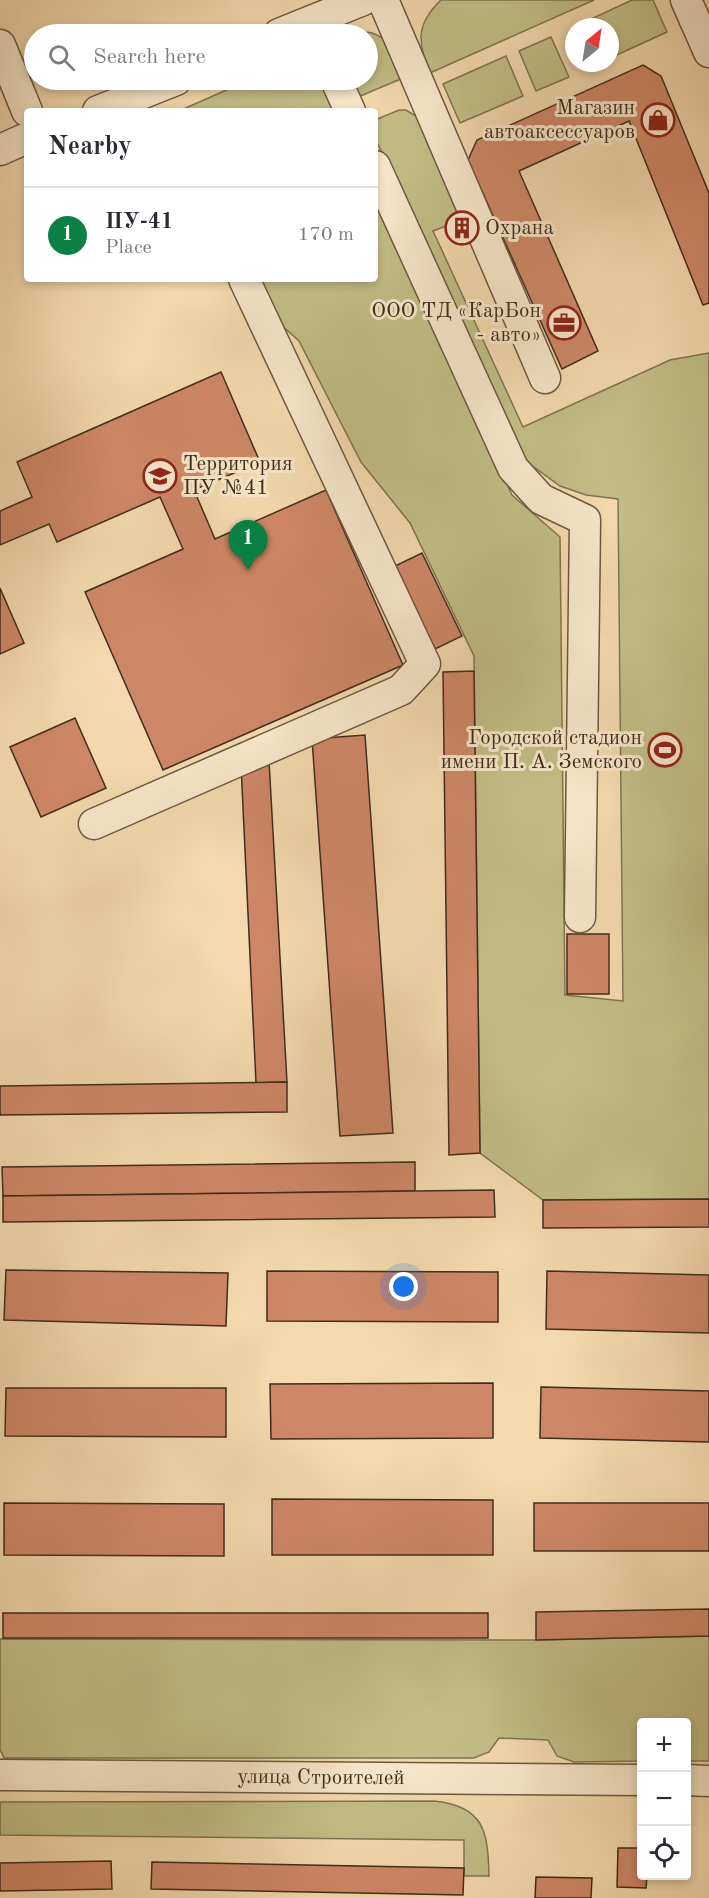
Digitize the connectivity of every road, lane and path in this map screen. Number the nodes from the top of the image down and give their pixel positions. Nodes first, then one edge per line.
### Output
1 (363, 0) edge
2 (383, 0) edge
3 (686, 0) edge
4 (320, 24) edge
5 (0, 45) edge
6 (709, 52) edge
7 (341, 90) edge
8 (163, 94) edge
9 (26, 108) edge
10 (109, 108) edge
11 (349, 108) edge
12 (24, 139) edge
13 (0, 150) edge
14 (378, 173) edge
15 (245, 282) edge
16 (545, 378) dead end
17 (94, 824) dead end
18 (580, 917) dead end
19 (0, 1775) edge
20 (637, 1780) edge
21 (691, 1780) edge
22 (709, 1781) edge

1 - 4 street
2 - 16 street
3 - 6 street
5 - 9 street
7 - 11 street
8 - 10 street
12 - 13 street
14 - 18 street
15 - 17 street
19 - 20 street, улица Строителей
21 - 22 street

